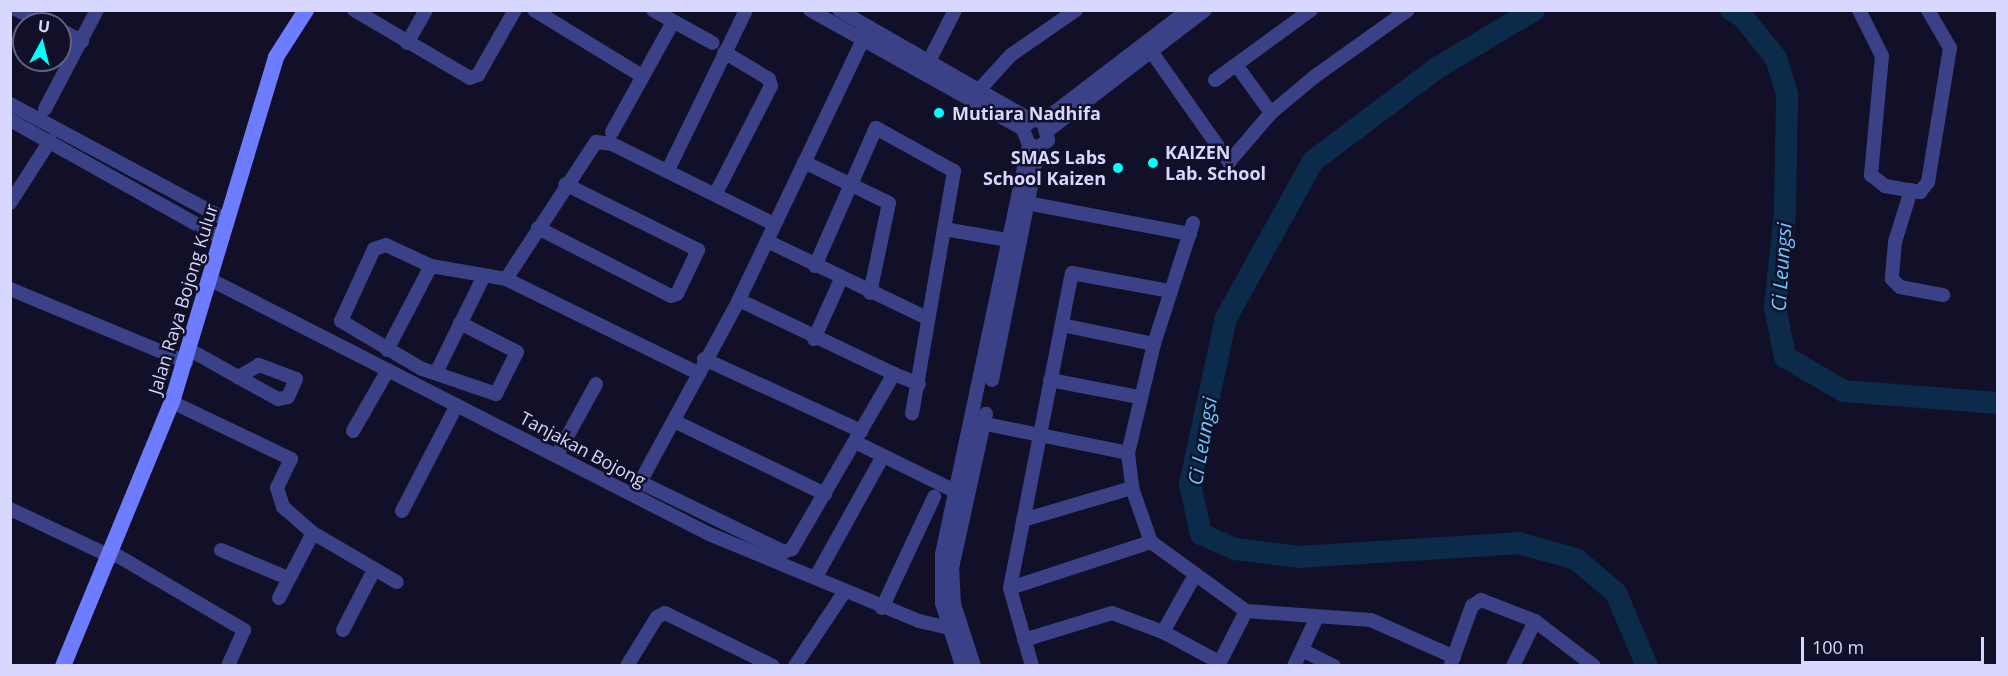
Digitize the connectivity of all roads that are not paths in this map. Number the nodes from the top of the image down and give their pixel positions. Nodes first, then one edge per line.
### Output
1 (97, 10) edge
2 (306, 10) edge
3 (354, 10) edge
4 (426, 10) edge
5 (515, 10) edge
6 (534, 10) edge
7 (653, 10) edge
8 (746, 10) edge
9 (810, 10) edge
10 (839, 10) edge
11 (955, 10) edge
12 (1076, 10) edge
13 (1188, 10) edge
14 (1205, 10) edge
15 (1311, 10) edge
16 (1859, 10) edge
17 (1928, 10) edge
18 (1405, 11) edge
19 (673, 22) junction
20 (866, 33) junction
21 (72, 35) edge
22 (82, 40) junction
23 (407, 44) junction
24 (719, 47) junction
25 (1151, 51) junction
26 (1237, 66) junction
27 (926, 67) junction
28 (642, 76) junction
29 (1215, 80) dead end
30 (980, 90) junction
31 (10, 104) edge
32 (1271, 113) junction
33 (43, 114) junction
34 (10, 120) edge
35 (1037, 125) junction
36 (34, 132) junction
37 (612, 132) dead end
38 (50, 141) junction
39 (1034, 146) junction
40 (804, 162) junction
41 (668, 170) junction
42 (565, 184) junction
43 (851, 185) junction
44 (1911, 190) junction
45 (716, 193) junction
46 (10, 203) edge
47 (1027, 203) junction
48 (226, 220) junction
49 (774, 224) junction
50 (538, 228) junction
51 (944, 229) junction
52 (221, 238) junction
53 (767, 241) junction
54 (1015, 242) junction
55 (431, 266) junction
56 (815, 266) junction
57 (484, 276) junction
58 (209, 279) junction
59 (506, 279) junction
60 (841, 279) junction
61 (10, 289) edge
62 (1170, 291) junction
63 (870, 293) junction
64 (1943, 295) dead end
65 (739, 300) junction
66 (927, 318) junction
67 (460, 323) junction
68 (1062, 325) junction
69 (813, 339) junction
70 (1154, 344) junction
71 (387, 350) junction
72 (188, 357) junction
73 (700, 366) junction
74 (388, 370) junction
75 (435, 374) junction
76 (894, 374) junction
77 (238, 377) dead end
78 (1050, 380) junction
79 (596, 384) dead end
80 (919, 384) junction
81 (1139, 397) junction
82 (172, 402) junction
83 (457, 405) junction
84 (912, 413) dead end
85 (674, 421) junction
86 (979, 423) junction
87 (353, 431) dead end
88 (1038, 435) junction
89 (858, 437) junction
90 (1128, 453) junction
91 (557, 455) junction
92 (883, 456) junction
93 (1132, 488) junction
94 (825, 494) junction
95 (962, 495) junction
96 (934, 497) dead end
97 (10, 509) edge
98 (402, 511) dead end
99 (1023, 520) junction
100 (313, 533) junction
101 (1151, 542) junction
102 (221, 550) dead end
103 (113, 555) junction
104 (374, 570) junction
105 (817, 575) dead end
106 (1195, 575) junction
107 (288, 578) junction
108 (397, 582) dead end
109 (1010, 588) junction
110 (845, 591) junction
111 (279, 598) dead end
112 (882, 608) junction
113 (1246, 611) junction
114 (1316, 619) junction
115 (1535, 621) junction
116 (954, 626) junction
117 (343, 630) dead end
118 (1163, 632) junction
119 (1024, 640) junction
120 (1302, 650) junction
121 (1452, 662) edge
122 (1585, 663) edge
123 (1218, 664) edge
124 (63, 666) edge
125 (228, 666) edge
126 (627, 666) edge
127 (773, 666) edge
128 (795, 666) edge
129 (962, 666) edge
130 (974, 666) edge
131 (1032, 666) edge
132 (1294, 666) edge
133 (1334, 666) edge
134 (1513, 666) edge

1 - 22 street
2 - 48 main road, Jalan Raya Bojong Kulur
3 - 23 street
4 - 23 street
5 - 23 street
6 - 28 street
7 - 19 street
8 - 24 street
9 - 20 street
10 - 20 street
11 - 27 street
12 - 30 street
13 - 35 street
14 - 25 street
15 - 26 street
16 - 44 street
17 - 44 street
18 - 32 street
19 - 24 street
19 - 28 street
20 - 27 street
20 - 40 street
21 - 22 street
22 - 33 street
24 - 41 street
24 - 45 street
25 - 32 street
25 - 35 street
26 - 29 street
26 - 32 street
27 - 30 street
27 - 35 street
28 - 37 street
30 - 35 street
31 - 33 street
33 - 36 street
33 - 48 street
34 - 36 street
35 - 39 street
35 - 39 street
36 - 38 street
38 - 46 street
38 - 52 street
39 - 47 street
39 - 54 street
40 - 43 street
40 - 49 street
41 - 42 street
41 - 45 street
42 - 50 street
42 - 50 street
43 - 51 street
43 - 56 street
43 - 63 street
44 - 64 street
45 - 49 street
47 - 54 street
47 - 62 street
48 - 52 main road, Jalan Raya Bojong Kulur
49 - 53 street
50 - 59 street
51 - 54 street
51 - 66 street
52 - 58 main road, Jalan Raya Bojong Kulur
53 - 56 street
53 - 65 street
54 - 86 street
55 - 57 street
55 - 71 street
55 - 71 street
56 - 60 street
57 - 59 street
57 - 67 street
58 - 72 main road, Jalan Raya Bojong Kulur
58 - 74 street, Tanjakan Bojong
59 - 73 street
60 - 63 street
60 - 69 street
61 - 72 street
62 - 68 street
62 - 70 street
63 - 66 street
65 - 69 street
65 - 73 street
66 - 80 street
67 - 75 street
67 - 75 street
68 - 70 street
68 - 78 street
69 - 76 street
70 - 81 street
71 - 75 street
72 - 77 street
72 - 82 main road, Jalan Raya Bojong Kulur
73 - 85 street
73 - 89 street
74 - 83 street, Tanjakan Bojong
74 - 87 street
76 - 80 street
76 - 89 street
78 - 81 street
78 - 88 street
79 - 91 street
80 - 84 street
81 - 90 street
82 - 100 street
82 - 103 main road, Jalan Raya Bojong Kulur
83 - 91 street, Tanjakan Bojong
83 - 98 street
85 - 94 street
85 - 94 street
86 - 88 street
86 - 95 street
88 - 90 street
88 - 99 street
89 - 92 street
89 - 94 street
90 - 93 street
91 - 110 street, Tanjakan Bojong
92 - 95 street
92 - 105 street
93 - 99 street
93 - 101 street
95 - 116 street
96 - 112 street
97 - 103 street
99 - 109 street
100 - 104 street
100 - 107 street
101 - 106 street
101 - 109 street
102 - 107 street
103 - 124 main road, Jalan Raya Bojong Kulur
103 - 125 street
104 - 108 street
104 - 117 street
106 - 113 street
106 - 118 street
107 - 111 street
109 - 119 street
110 - 112 street, Tanjakan Bojong
110 - 128 street
112 - 116 street, Tanjakan Bojong
113 - 114 street
113 - 123 street
114 - 120 street
114 - 121 street
115 - 121 street
115 - 122 street
115 - 134 street
116 - 129 street
116 - 130 street
118 - 119 street
118 - 123 street
119 - 131 street
120 - 132 street
120 - 133 street
126 - 127 street

